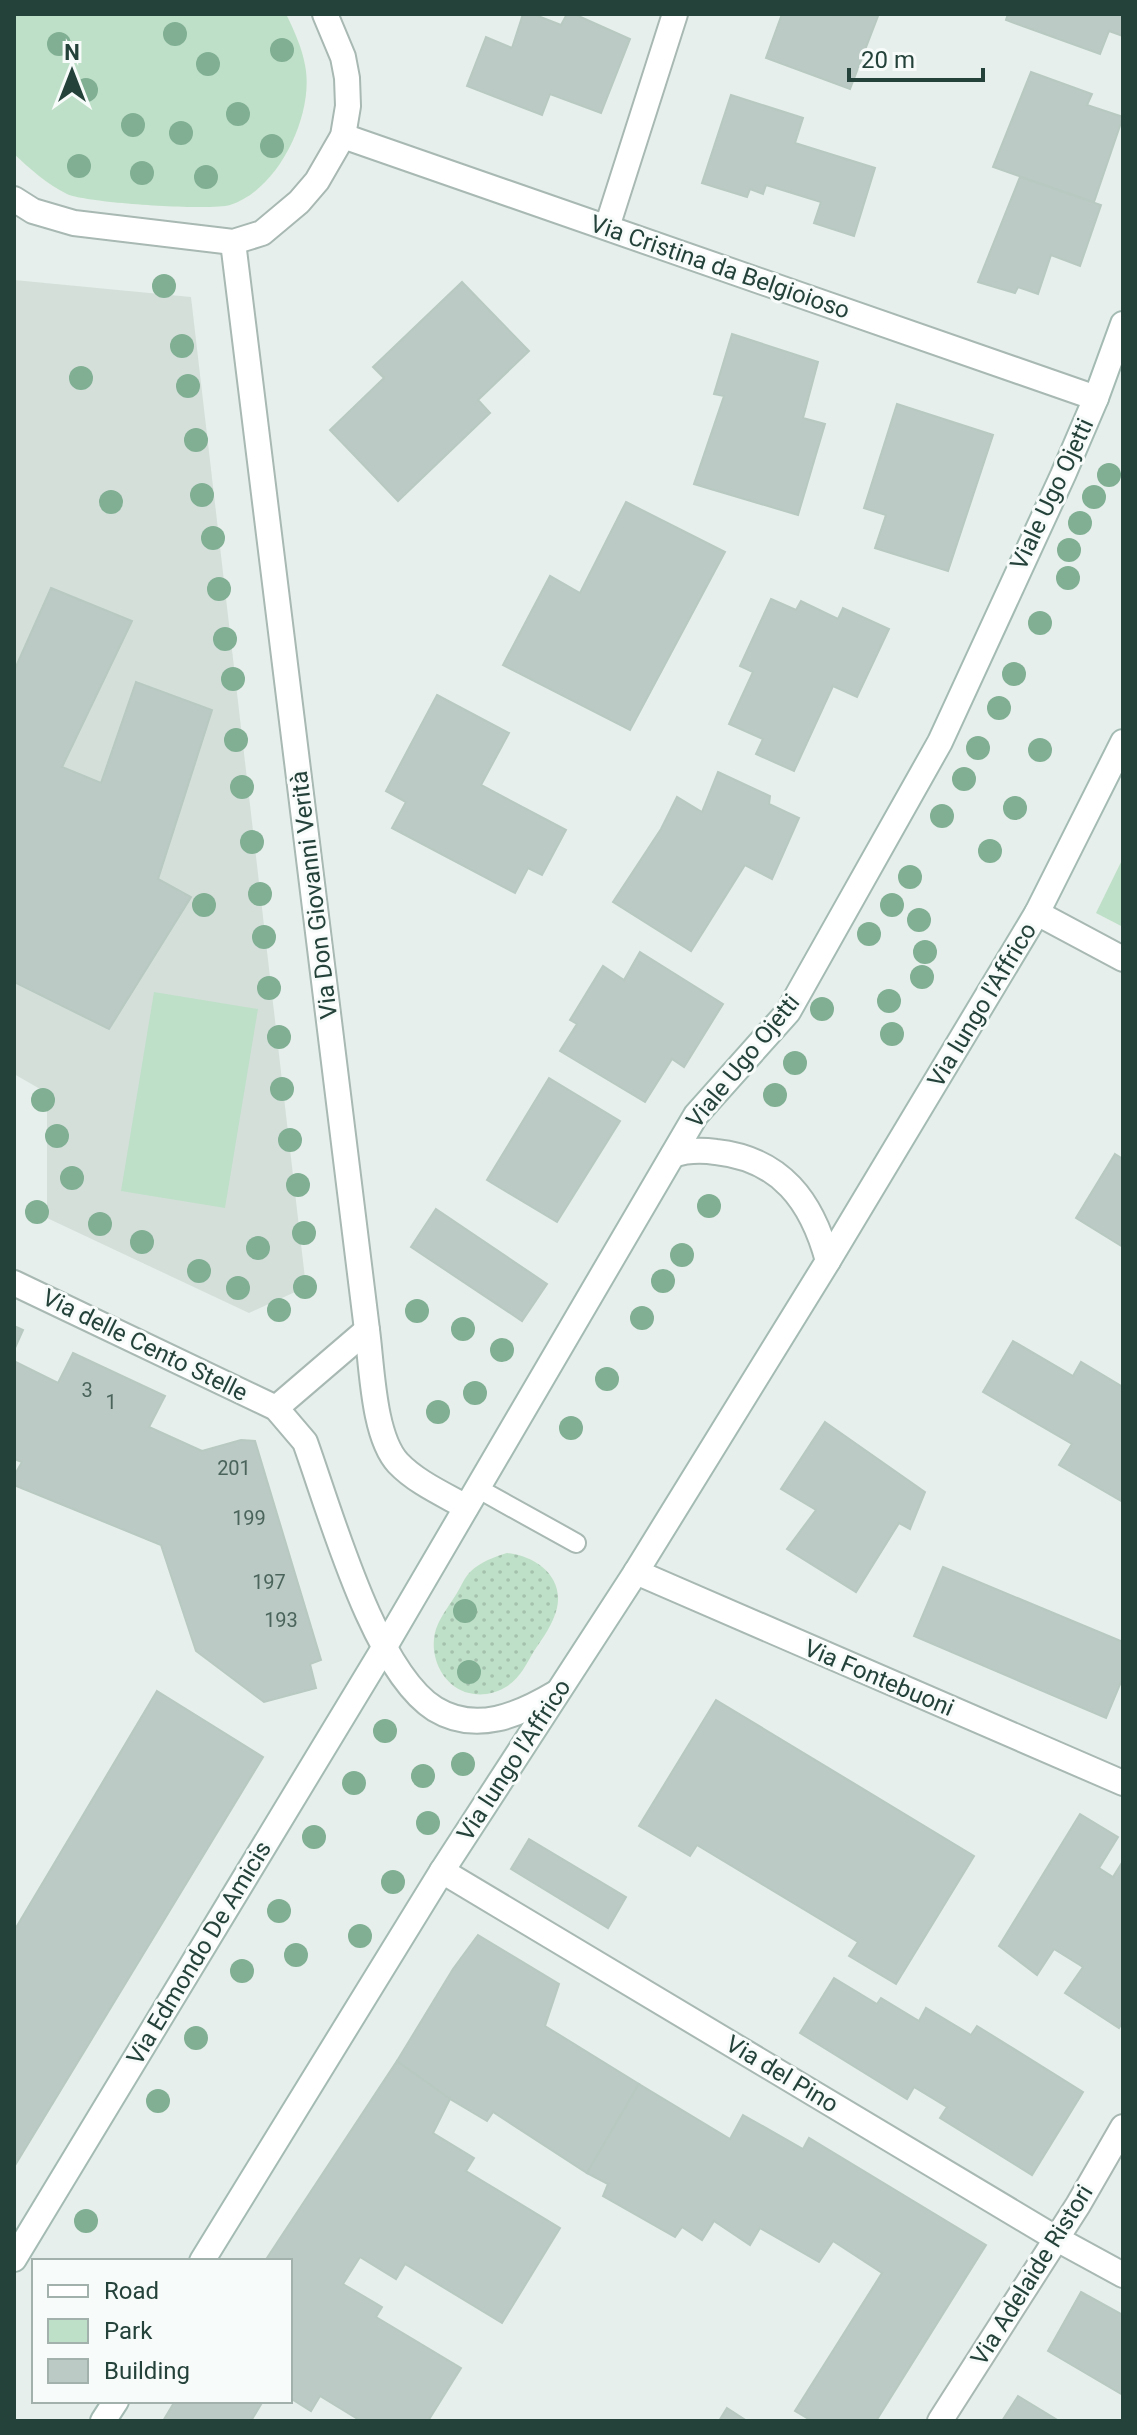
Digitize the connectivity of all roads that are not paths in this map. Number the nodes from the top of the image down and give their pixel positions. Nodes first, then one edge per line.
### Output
1 (325, 14) edge
2 (675, 14) edge
3 (343, 136) junction
4 (14, 199) edge
5 (607, 227) junction
6 (233, 242) junction
7 (1123, 324) edge
8 (1096, 398) junction
9 (1123, 742) edge
10 (1037, 913) junction
11 (1123, 959) edge
12 (673, 1155) junction
13 (828, 1261) junction
14 (14, 1283) edge
15 (367, 1330) junction
16 (276, 1408) junction
17 (472, 1498) junction
18 (576, 1543) dead end
19 (636, 1572) junction
20 (384, 1648) junction
21 (556, 1693) junction
22 (1123, 1783) edge
23 (442, 1871) junction
24 (1123, 2127) edge
25 (1057, 2239) junction
26 (14, 2259) edge
27 (203, 2259) edge
28 (1123, 2275) edge
29 (115, 2403) edge
30 (103, 2421) edge
31 (940, 2421) edge

1 - 3 street
2 - 5 street
3 - 5 street, Via Cristina da Belgioioso
3 - 6 street
4 - 6 street
5 - 8 street, Via Cristina da Belgioioso
6 - 15 street, Via Don Giovanni Verità
7 - 8 street, Viale Ugo Ojetti
8 - 12 street, Viale Ugo Ojetti
9 - 10 street, Via lungo l'Affrico
10 - 11 street
10 - 13 street, Via lungo l'Affrico
12 - 13 street
12 - 17 street, Viale Ugo Ojetti
13 - 19 street, Via lungo l'Affrico
14 - 16 street, Via delle Cento Stelle
15 - 16 street, Via delle Cento Stelle
15 - 17 street, Via Don Giovanni Verità
16 - 20 street, Via delle Cento Stelle
17 - 18 lane
17 - 20 street, Viale Ugo Ojetti
19 - 21 street, Via lungo l'Affrico
19 - 22 street, Via Fontebuoni
20 - 21 street, Via lungo l'Affrico
20 - 26 street, Via Edmondo De Amicis
21 - 23 street, Via lungo l'Affrico
23 - 25 street, Via del Pino
23 - 27 street, Via lungo l'Affrico
24 - 25 street, Via Adelaide Ristori
25 - 28 street, Via del Pino
25 - 31 street, Via Adelaide Ristori
29 - 30 street

